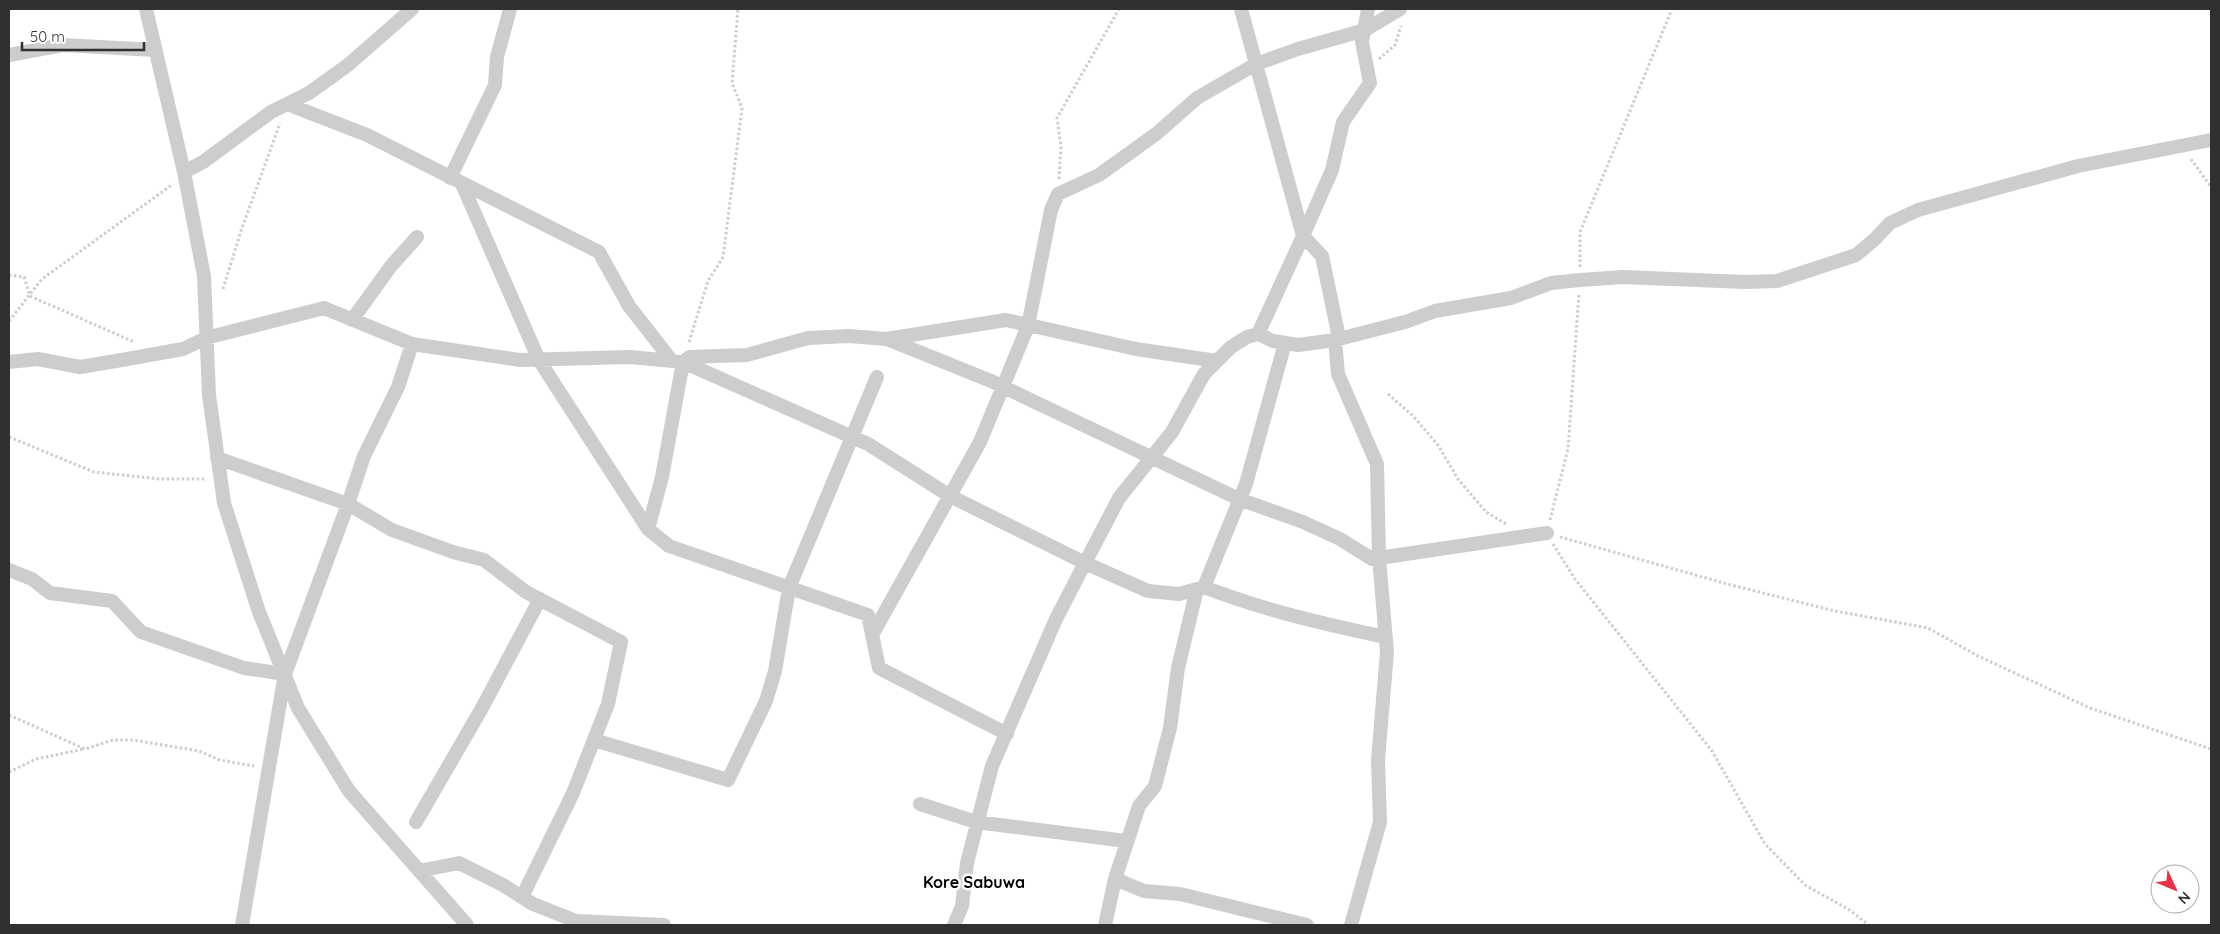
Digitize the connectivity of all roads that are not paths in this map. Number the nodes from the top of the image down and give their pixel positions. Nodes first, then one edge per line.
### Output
1 (146, 9) edge
2 (412, 9) edge
3 (510, 9) edge
4 (1241, 9) edge
5 (1368, 9) edge
6 (1402, 13) edge
7 (1364, 30) junction
8 (155, 50) junction
9 (9, 55) edge
10 (1256, 64) junction
11 (287, 104) junction
12 (2211, 140) edge
13 (184, 173) junction
14 (456, 181) junction
15 (1304, 236) junction
16 (417, 237) dead end
17 (352, 320) junction
18 (1028, 326) junction
19 (1258, 334) junction
20 (206, 338) junction
21 (886, 339) junction
22 (1336, 340) junction
23 (1285, 343) junction
24 (412, 344) junction
25 (539, 360) junction
26 (1217, 361) junction
27 (9, 362) edge
28 (678, 362) junction
29 (877, 377) dead end
30 (1001, 386) junction
31 (854, 438) junction
32 (1151, 457) junction
33 (217, 458) junction
34 (950, 496) junction
35 (1239, 499) junction
36 (348, 504) junction
37 (648, 529) junction
38 (1547, 533) road end
39 (1379, 558) junction
40 (1085, 563) junction
41 (9, 570) edge
42 (789, 588) junction
43 (1200, 588) junction
44 (540, 599) junction
45 (872, 635) junction
46 (1386, 637) junction
47 (284, 674) junction
48 (1007, 734) junction
49 (594, 740) junction
50 (920, 804) dead end
51 (416, 822) dead end
52 (976, 822) junction
53 (1126, 841) junction
54 (419, 871) junction
55 (1115, 879) junction
56 (522, 897) junction
57 (242, 925) edge
58 (467, 925) edge
59 (664, 925) edge
60 (954, 925) edge
61 (1105, 925) edge
62 (1307, 925) edge
63 (1351, 925) edge

1 - 8 street
2 - 11 street
3 - 14 street
4 - 10 street
5 - 7 street
6 - 7 street
7 - 10 street
7 - 15 street
8 - 9 street
8 - 13 street
10 - 15 street
10 - 18 street
11 - 13 street
11 - 14 street
12 - 22 street
13 - 20 street
14 - 25 street
14 - 28 street
15 - 19 street
15 - 22 street
16 - 17 street
17 - 20 street
17 - 24 street
18 - 21 street
18 - 26 street
18 - 30 street
19 - 23 street
19 - 26 street
20 - 27 street
20 - 33 street
21 - 28 street
21 - 30 street
22 - 23 street
22 - 39 street
23 - 35 street
24 - 25 street
24 - 36 street
25 - 28 street
25 - 37 street
26 - 32 street
28 - 31 street
28 - 37 street
29 - 31 street
30 - 32 street
30 - 34 street
31 - 34 street
31 - 42 street
32 - 35 street
32 - 40 street
33 - 36 street
33 - 47 street
34 - 40 street
34 - 45 street
35 - 39 street
35 - 43 street
36 - 44 street
36 - 47 street
37 - 42 street
38 - 39 street
39 - 46 street
40 - 43 street
40 - 48 street
41 - 47 street
42 - 45 street
42 - 49 street
43 - 46 street
43 - 53 street
44 - 49 street
44 - 51 street
45 - 48 street
46 - 63 street
47 - 54 street
47 - 57 street
48 - 52 street
49 - 56 street
50 - 52 street
52 - 53 street
52 - 60 street
53 - 55 street
54 - 56 street
54 - 58 street
55 - 61 street
55 - 62 street
56 - 59 street

